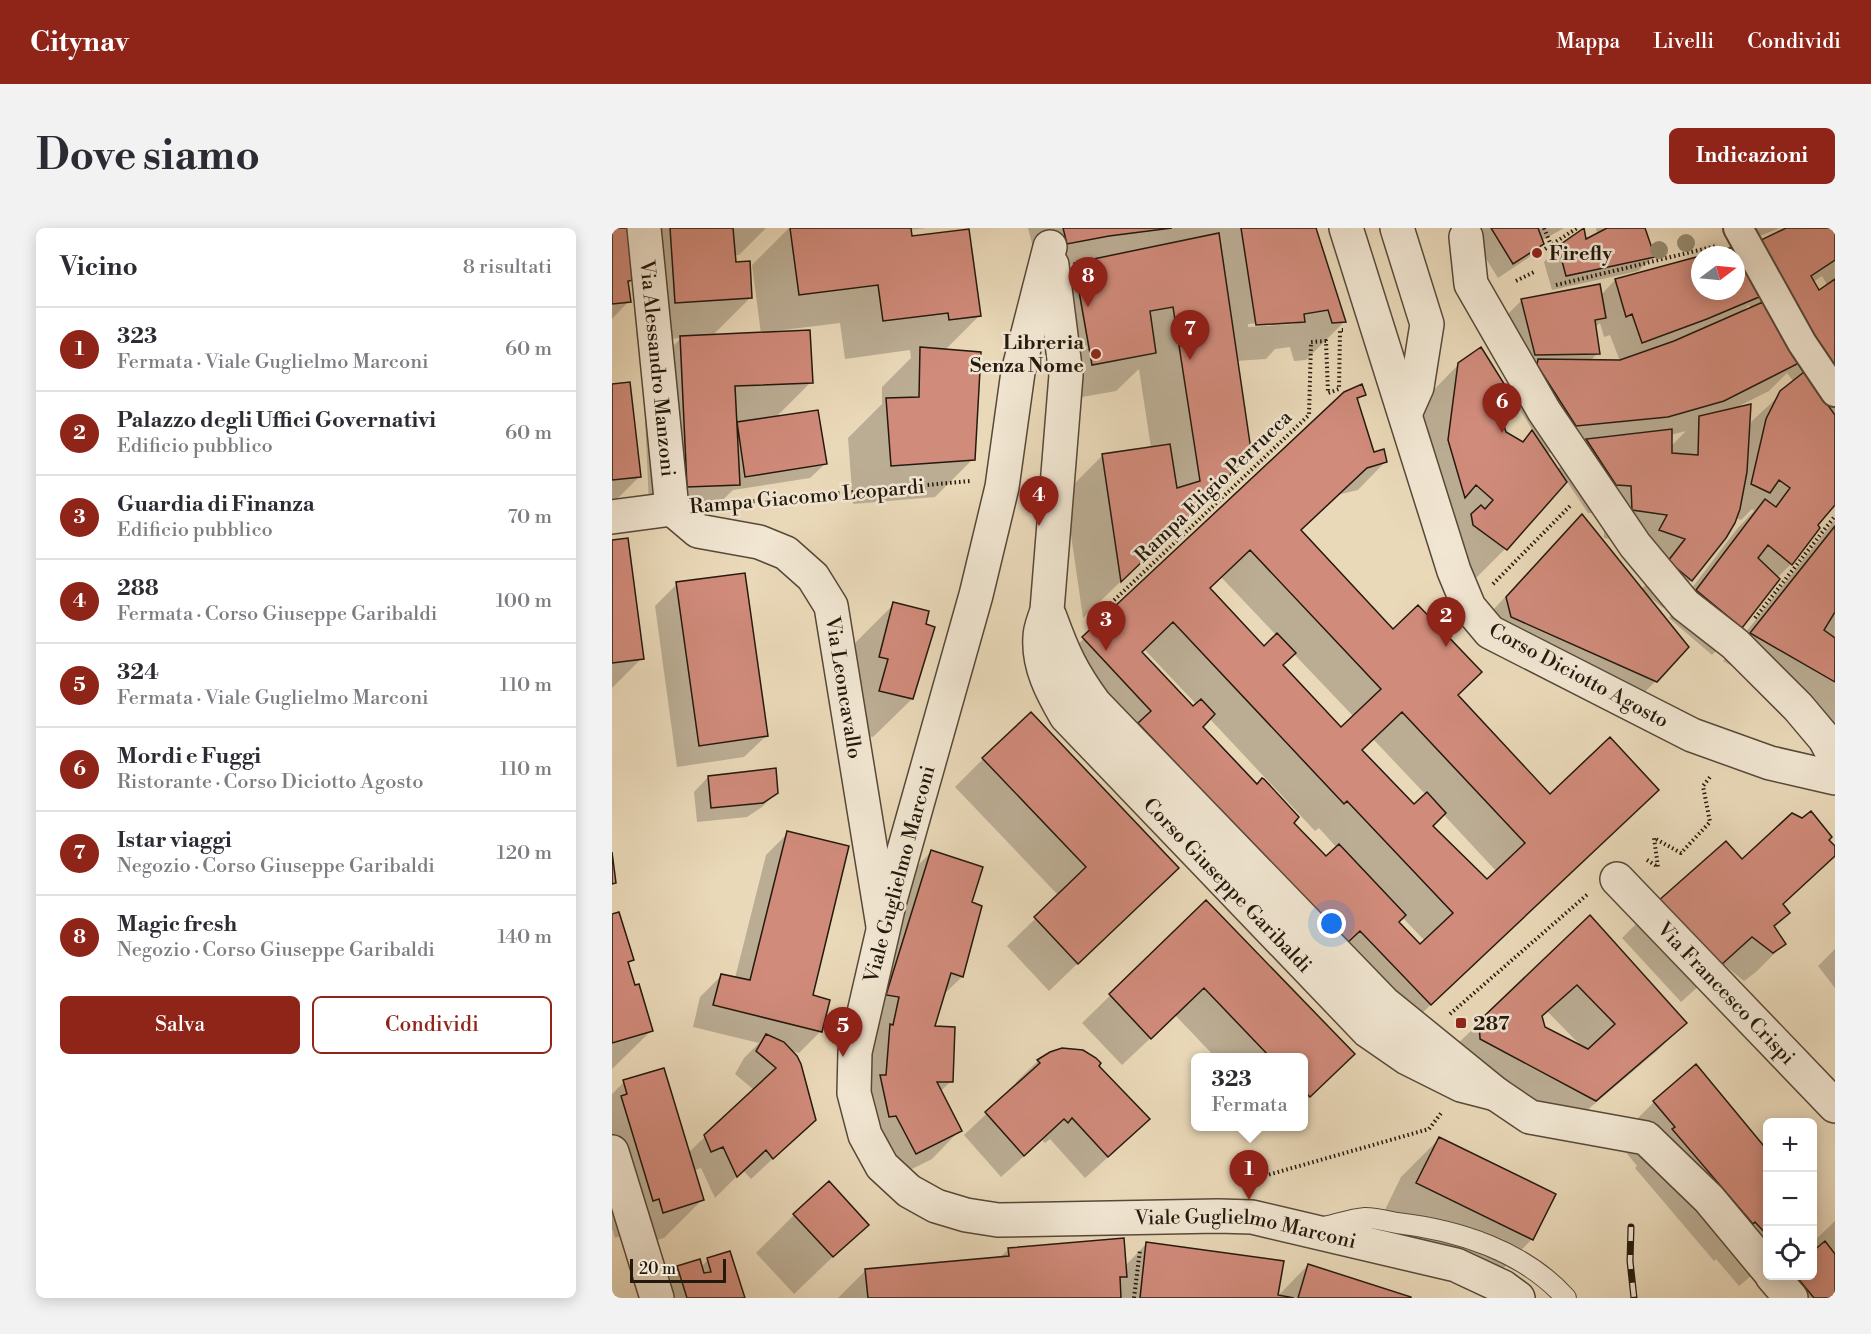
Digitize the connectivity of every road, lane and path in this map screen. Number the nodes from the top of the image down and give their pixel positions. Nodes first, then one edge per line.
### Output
1 (644, 228) edge
2 (1346, 228) edge
3 (1397, 228) edge
4 (1544, 228) edge
5 (1577, 228) edge
6 (1466, 232) edge
7 (1737, 236) edge
8 (1047, 238) edge
9 (1551, 245) junction
10 (1545, 249) dead end
11 (1534, 272) dead end
12 (1516, 281) dead end
13 (1556, 285) dead end
14 (1340, 330) dead end
15 (1835, 392) edge
16 (1405, 414) junction
17 (1593, 482) junction
18 (1002, 487) junction
19 (731, 503) dead end
20 (672, 509) junction
21 (1835, 516) edge
22 (612, 517) edge
23 (1469, 608) junction
24 (1763, 608) dead end
25 (1047, 610) junction
26 (1062, 651) junction
27 (1729, 748) junction
28 (1835, 758) edge
29 (1835, 778) edge
30 (1641, 857) dead end
31 (1605, 884) joint
32 (883, 926) junction
33 (1424, 1036) junction
34 (1461, 1085) junction
35 (1496, 1094) junction
36 (1835, 1106) edge
37 (612, 1152) edge
38 (1218, 1216) junction
39 (1143, 1217) junction
40 (1306, 1231) junction
41 (1763, 1265) edge
42 (1776, 1280) edge
43 (657, 1298) edge
44 (1134, 1298) edge
45 (1518, 1298) edge
46 (1566, 1298) edge
47 (1791, 1298) edge

1 - 20 street, Via Alessandro Manzoni
2 - 16 street, Corso Diciotto Agosto
3 - 16 street
4 - 9 path
5 - 9 path
6 - 17 street
7 - 13 path
7 - 15 street
8 - 18 street, Viale Guglielmo Marconi
8 - 25 street, Corso Giuseppe Garibaldi
9 - 10 path
11 - 12 path
14 - 26 path, Rampa Eligio Perrucca
16 - 23 street, Corso Diciotto Agosto
17 - 23 path
17 - 28 street
18 - 19 path, Rampa Giacomo Leopardi
18 - 32 street, Viale Guglielmo Marconi
20 - 22 street, Rampa Giacomo Leopardi
20 - 32 street, Via Leoncavallo
21 - 24 path
23 - 27 street, Corso Diciotto Agosto
25 - 26 street, Corso Giuseppe Garibaldi
25 - 34 street, Corso Giuseppe Garibaldi
26 - 33 street, Corso Giuseppe Garibaldi
27 - 29 street, Corso Diciotto Agosto
27 - 30 path
31 - 33 path
31 - 36 street, Via Francesco Crispi
32 - 39 street, Viale Guglielmo Marconi
33 - 35 street, Corso Giuseppe Garibaldi
34 - 35 street, Corso Giuseppe Garibaldi
34 - 38 path
35 - 41 street, Corso Giuseppe Garibaldi
37 - 43 street
38 - 39 street, Viale Guglielmo Marconi
38 - 40 street, Viale Guglielmo Marconi
39 - 44 path
40 - 45 street, Viale Guglielmo Marconi
40 - 46 lane
42 - 47 street

